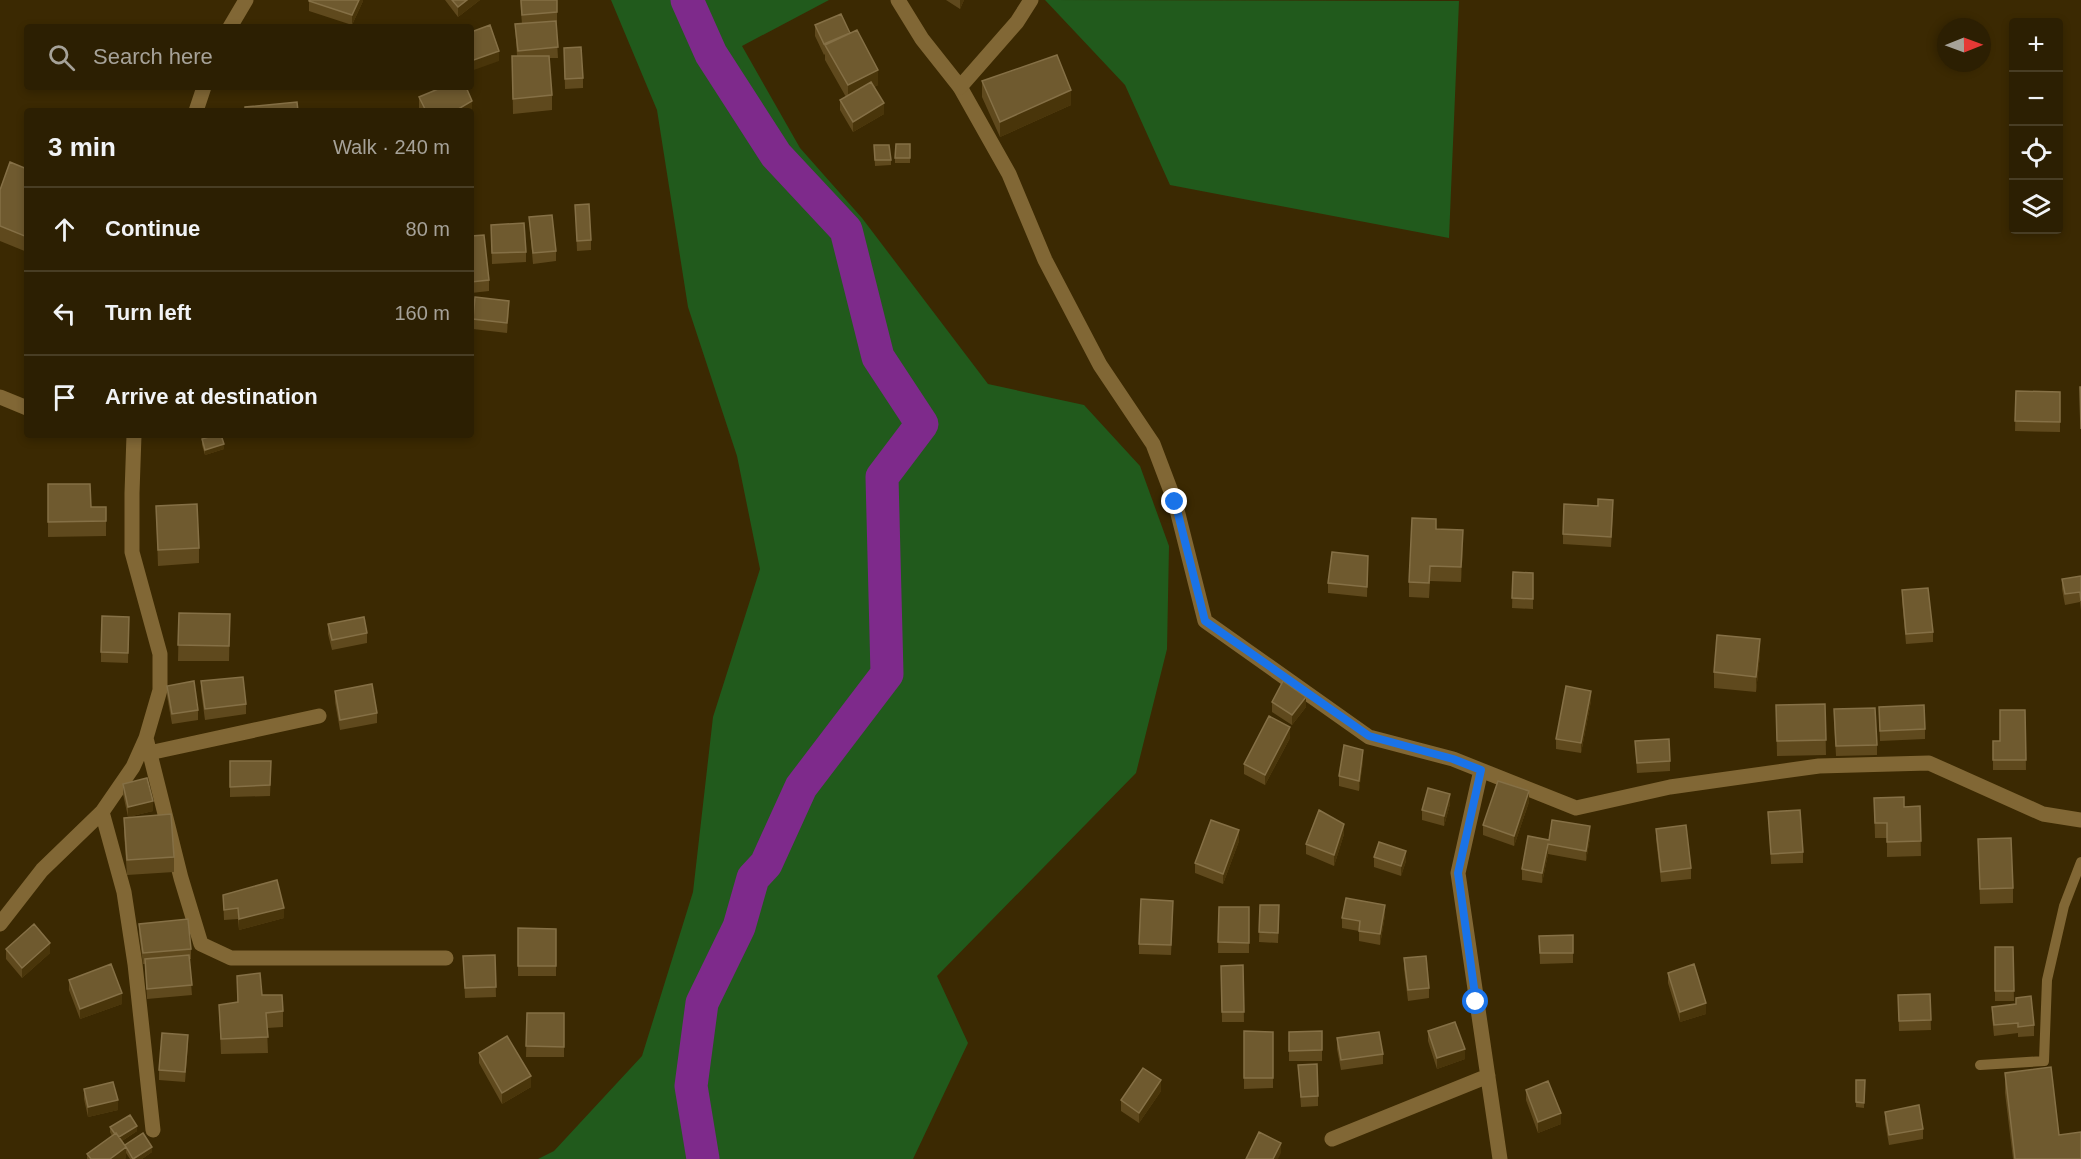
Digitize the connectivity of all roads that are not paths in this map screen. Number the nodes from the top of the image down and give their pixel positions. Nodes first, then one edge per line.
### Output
1 (246, 0) edge
2 (898, 0) edge
3 (1030, 0) edge
4 (232, 24) edge
5 (960, 87) junction
6 (203, 90) edge
7 (197, 108) edge
8 (0, 397) edge
9 (24, 407) edge
10 (134, 438) edge
11 (319, 716) dead end
12 (146, 738) junction
13 (149, 753) junction
14 (1481, 770) junction
15 (102, 812) junction
16 (2081, 820) edge
17 (2081, 862) edge
18 (0, 924) edge
19 (446, 958) dead end
20 (1980, 1065) dead end
21 (1488, 1076) junction
22 (153, 1130) dead end
23 (1332, 1139) dead end
24 (1500, 1159) edge

1 - 4 street
2 - 5 street
3 - 5 street
5 - 14 street
6 - 7 street
8 - 9 street
10 - 12 street
11 - 13 street
12 - 13 street
12 - 15 street
13 - 19 street
14 - 16 street
14 - 21 street
15 - 18 street
15 - 22 street
17 - 20 lane
21 - 23 street
21 - 24 street

